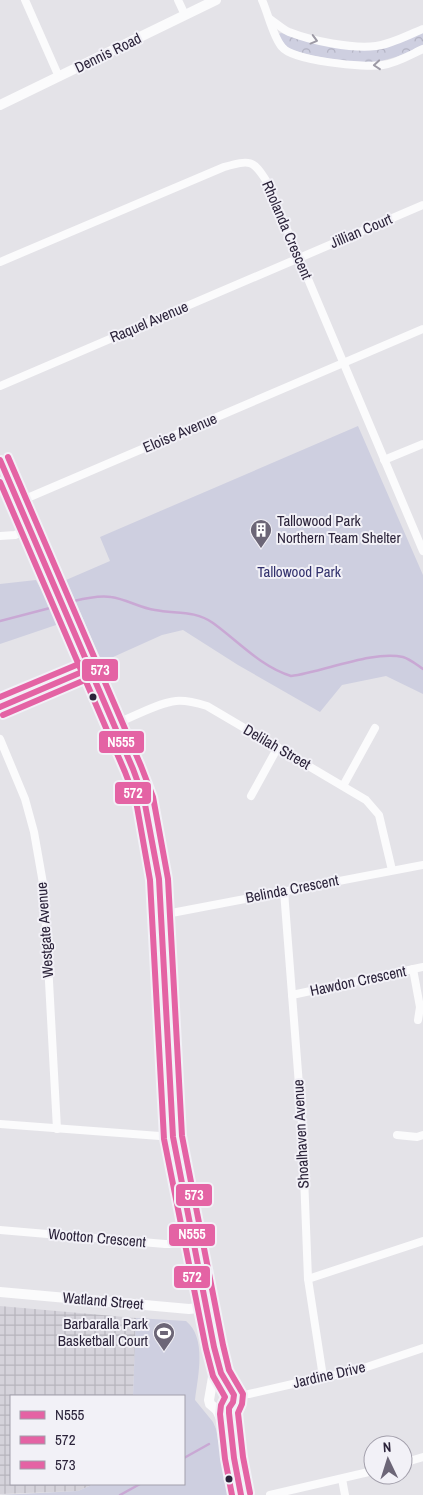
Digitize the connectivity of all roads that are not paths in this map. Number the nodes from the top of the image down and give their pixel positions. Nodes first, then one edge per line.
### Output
1 (26, 0) edge
2 (178, 0) edge
3 (216, 0) edge
4 (262, 0) edge
5 (185, 15) junction
6 (270, 19) junction
7 (423, 29) edge
8 (423, 49) edge
9 (59, 77) junction
10 (0, 105) edge
11 (423, 204) edge
12 (299, 258) junction
13 (0, 262) edge
14 (423, 329) edge
15 (343, 363) junction
16 (0, 386) edge
17 (423, 444) edge
18 (0, 460) edge
19 (384, 460) junction
20 (18, 502) junction
21 (29, 529) junction
22 (0, 536) edge
23 (423, 551) edge
24 (90, 669) junction
25 (0, 707) edge
26 (113, 725) junction
27 (375, 728) dead end
28 (0, 739) edge
29 (278, 748) junction
30 (343, 786) junction
31 (251, 796) dead end
32 (423, 865) edge
33 (392, 870) junction
34 (284, 890) junction
35 (161, 915) junction
36 (423, 967) edge
37 (413, 969) junction
38 (292, 995) junction
39 (418, 1020) dead end
40 (0, 1124) edge
41 (57, 1129) junction
42 (423, 1134) edge
43 (397, 1135) dead end
44 (172, 1137) junction
45 (0, 1230) edge
46 (194, 1241) junction
47 (423, 1241) edge
48 (308, 1279) junction
49 (0, 1292) edge
50 (206, 1306) junction
51 (214, 1347) junction
52 (423, 1348) edge
53 (323, 1377) junction
54 (210, 1391) junction
55 (231, 1391) junction
56 (229, 1408) junction
57 (217, 1410) junction
58 (234, 1458) junction
59 (363, 1474) edge
60 (342, 1479) junction
61 (241, 1495) edge
62 (270, 1495) edge
63 (346, 1495) edge

1 - 9 street
2 - 5 street
3 - 5 street, Dennis Road
4 - 6 street
5 - 9 street, Dennis Road
6 -> 7 street
8 -> 6 street
9 - 10 street, Dennis Road
11 - 12 street, Jillian Court
12 - 13 street, Rholanda Crescent
12 - 15 street, Rholanda Crescent
12 - 16 street, Raquel Avenue
14 - 15 street, Eloise Avenue
15 - 19 street, Rholanda Crescent
15 - 20 street, Eloise Avenue
17 - 19 street
18 - 20 street
19 - 23 street, Rholanda Crescent
20 - 21 street
21 - 22 street
21 - 24 street
24 - 25 street
24 - 26 street
26 - 29 street, Delilah Street
26 - 35 street
27 - 30 street
28 - 41 street, Westgate Avenue
29 - 30 street, Delilah Street
29 - 31 street
30 - 33 street, Delilah Street
32 - 33 street, Belinda Crescent
33 - 34 street, Belinda Crescent
34 - 35 street, Belinda Crescent
34 - 38 street, Shoalhaven Avenue
35 - 44 street
36 - 37 street, Hawdon Crescent
37 - 38 street, Hawdon Crescent
37 - 39 street
38 - 48 street, Shoalhaven Avenue
40 - 41 street
41 - 44 street
42 - 43 street
44 - 46 street
45 - 46 street, Wootton Crescent
46 - 50 street
47 - 48 street
48 - 53 street, Shoalhaven Avenue
49 - 50 street, Watland Street
50 - 51 street
51 - 54 street
51 - 55 street
52 - 53 street, Jardine Drive
53 - 55 street, Jardine Drive
54 - 55 street
54 - 57 street
55 - 56 street
56 - 57 street
56 - 58 street
57 - 58 street
58 - 61 street
59 - 60 street
60 - 62 street
60 - 63 street

